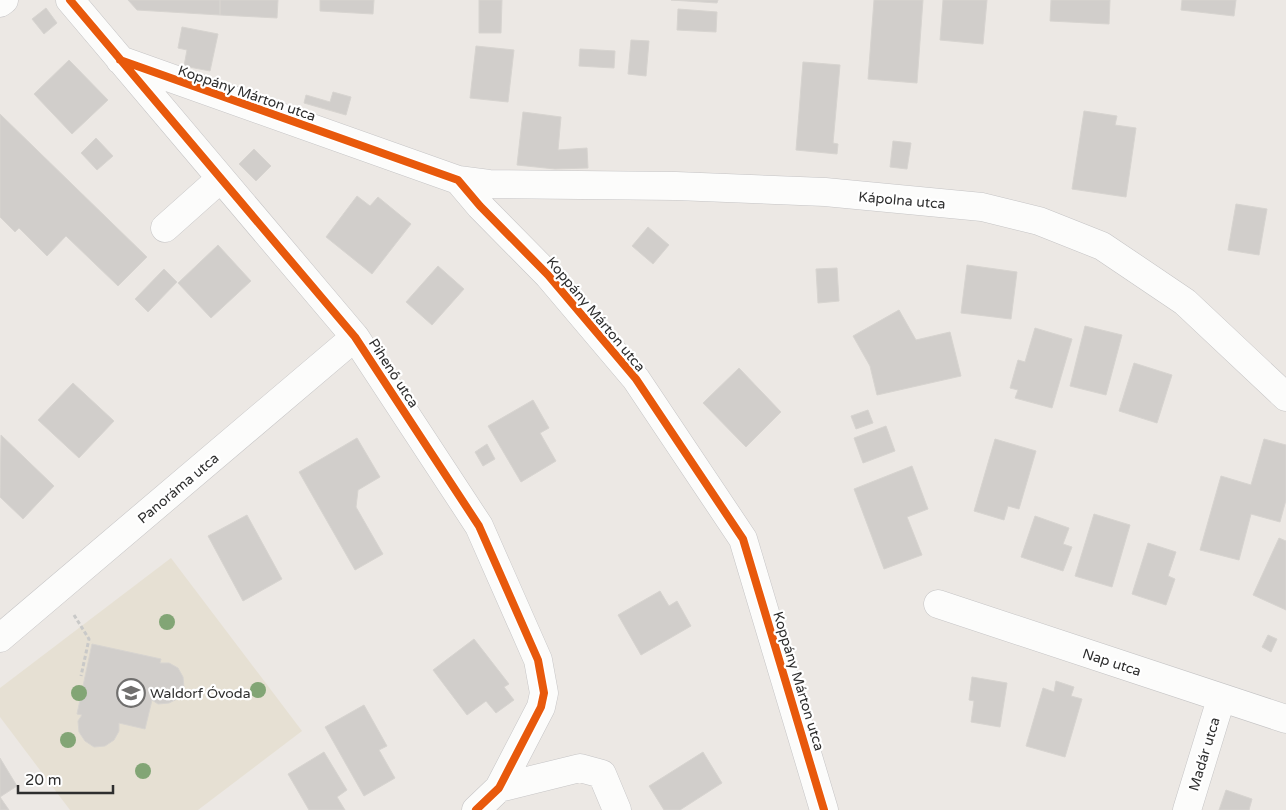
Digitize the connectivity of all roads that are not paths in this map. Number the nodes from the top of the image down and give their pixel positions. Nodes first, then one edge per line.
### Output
1 (4, 0) edge
2 (70, 0) edge
3 (0, 3) edge
4 (120, 60) junction
5 (220, 179) junction
6 (458, 180) junction
7 (165, 228) dead end
8 (355, 337) junction
9 (1286, 397) edge
10 (938, 604) dead end
11 (0, 638) edge
12 (1221, 699) junction
13 (1286, 719) edge
14 (499, 788) junction
15 (476, 810) edge
16 (617, 810) edge
17 (824, 810) edge
18 (1187, 810) edge

1 - 3 street
2 - 4 street, Pihenő utca
4 - 5 street, Pihenő utca
4 - 6 street, Koppány Márton utca
5 - 7 street
5 - 8 street, Pihenő utca
6 - 9 street, Kápolna utca
6 - 17 street, Koppány Márton utca
8 - 11 street, Panoráma utca
8 - 14 street, Pihenő utca
10 - 12 street, Nap utca
12 - 13 street, Nap utca
12 - 18 street, Madár utca
14 - 15 street, Pihenő utca
14 - 16 street

